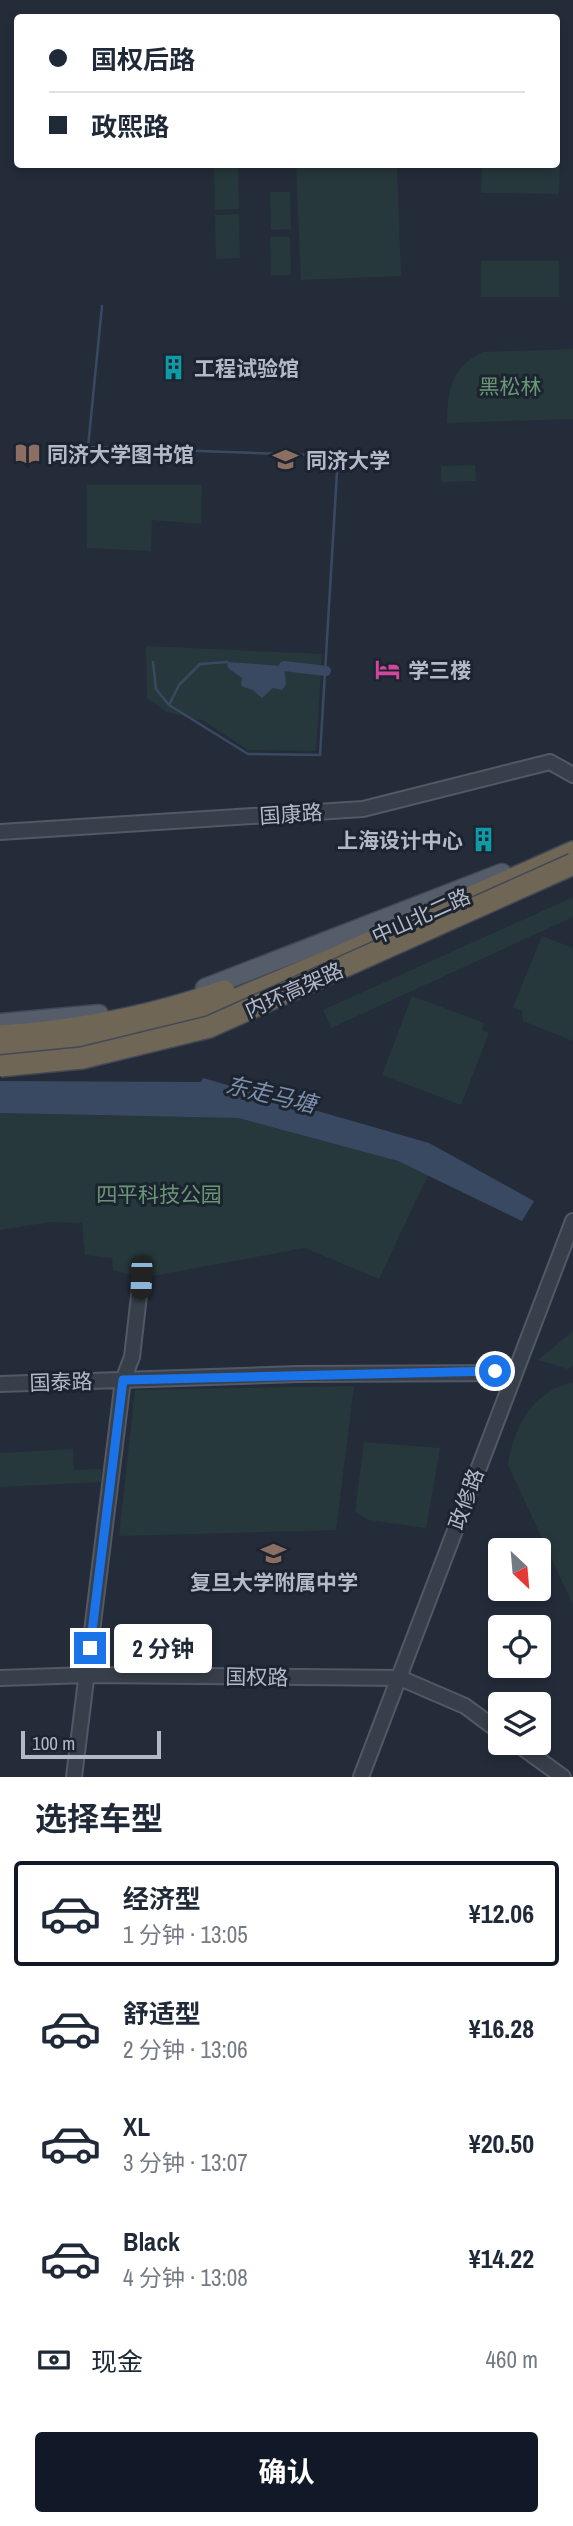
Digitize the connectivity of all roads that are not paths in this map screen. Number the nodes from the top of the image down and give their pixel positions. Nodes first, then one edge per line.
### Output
1 (573, 775) edge
2 (0, 832) edge
3 (573, 844) edge
4 (573, 852) edge
5 (573, 864) edge
6 (573, 872) edge
7 (526, 873) junction
8 (0, 1023) edge
9 (0, 1036) edge
10 (0, 1054) edge
11 (0, 1066) edge
12 (573, 1221) edge
13 (141, 1278) dead end
14 (513, 1373) junction
15 (123, 1380) junction
16 (0, 1384) edge
17 (87, 1675) junction
18 (0, 1678) edge
19 (400, 1678) junction
20 (488, 1723) edge
21 (533, 1755) edge
22 (75, 1777) edge
23 (361, 1777) edge
24 (563, 1777) edge

1 - 2 street, 国康路
3 - 8 main road, 中山北二路
4 - 7 highway, 内环高架路
5 - 11 highway, 内环高架路, bridge
6 - 10 main road, 中山北二路
7 - 9 highway
7 - 10 highway, 内环高架路
12 - 14 street, 政修路
13 - 15 street
14 - 15 street, 国泰路
14 - 19 street, 政修路
15 - 16 street, 国泰路
15 - 17 street
17 - 18 street, 国权路
17 - 19 street, 国权路
17 - 22 street
19 - 20 street, 国权路
19 - 23 street, 政修路
21 - 24 street

